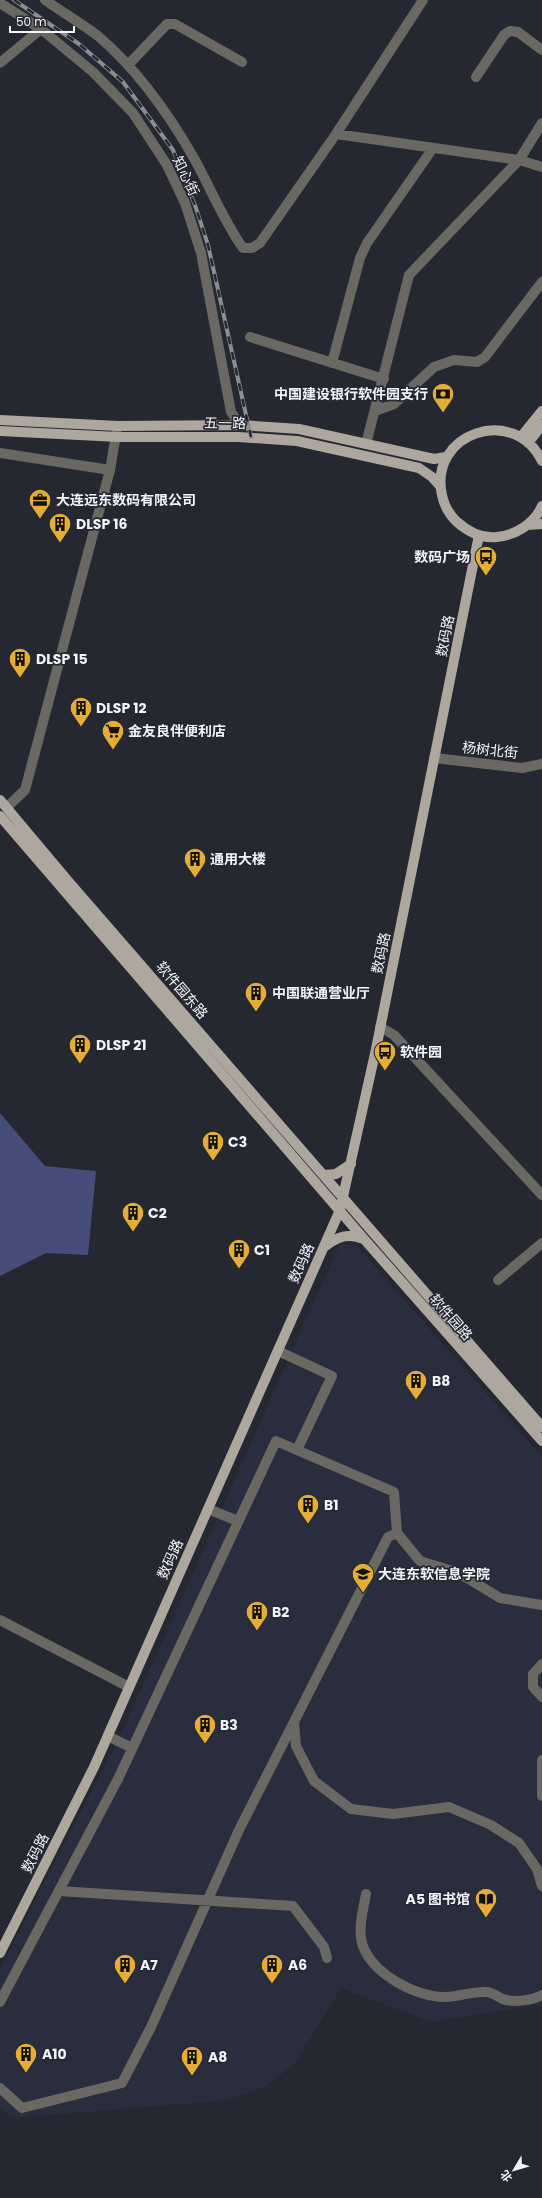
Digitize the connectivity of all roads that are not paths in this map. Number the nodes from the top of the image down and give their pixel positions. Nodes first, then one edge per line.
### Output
1 (45, 0) edge
2 (424, 0) edge
3 (0, 3) edge
4 (41, 30) junction
5 (542, 50) edge
6 (242, 62) dead end
7 (0, 63) edge
8 (129, 64) junction
9 (476, 77) dead end
10 (542, 123) edge
11 (336, 134) junction
12 (434, 148) junction
13 (519, 160) junction
14 (542, 167) edge
15 (542, 282) edge
16 (250, 337) dead end
17 (332, 363) junction
18 (384, 379) junction
19 (375, 411) junction
20 (542, 411) edge
21 (0, 420) edge
22 (240, 425) junction
23 (542, 425) edge
24 (118, 426) junction
25 (0, 431) edge
26 (116, 437) junction
27 (525, 440) junction
28 (366, 444) junction
29 (0, 453) edge
30 (446, 457) junction
31 (542, 461) edge
32 (110, 470) junction
33 (440, 486) junction
34 (542, 506) edge
35 (542, 524) edge
36 (527, 526) junction
37 (479, 535) junction
38 (434, 758) junction
39 (542, 764) edge
40 (3, 803) edge
41 (0, 816) edge
42 (380, 1027) junction
43 (351, 1164) junction
44 (324, 1175) junction
45 (542, 1195) edge
46 (343, 1197) junction
47 (340, 1210) junction
48 (364, 1239) junction
49 (542, 1243) edge
50 (323, 1248) junction
51 (498, 1280) dead end
52 (278, 1351) junction
53 (542, 1427) edge
54 (542, 1441) edge
55 (297, 1450) junction
56 (208, 1509) junction
57 (238, 1521) junction
58 (397, 1533) junction
59 (542, 1605) edge
60 (0, 1620) edge
61 (542, 1664) edge
62 (129, 1687) junction
63 (542, 1697) edge
64 (294, 1724) junction
65 (108, 1736) junction
66 (132, 1748) junction
67 (542, 1760) edge
68 (542, 1796) edge
69 (542, 1886) edge
70 (59, 1891) junction
71 (366, 1894) dead end
72 (208, 1900) junction
73 (0, 1953) edge
74 (327, 1958) dead end
75 (542, 1995) edge
76 (0, 2002) edge
77 (0, 2088) edge

1 - 8 street
2 - 11 street
3 - 4 street, 知心街
4 - 7 street
4 - 22 street, 知心街
5 - 9 street
6 - 8 street
8 - 11 street
10 - 13 street
11 - 12 street
12 - 13 street
12 - 17 street
13 - 14 street
13 - 18 street
15 - 19 street
16 - 17 street
17 - 18 street
18 - 19 street
19 - 28 street
20 - 27 main road
21 - 24 main road, 五一路
22 - 24 main road, 五一路
22 - 28 main road, 五一路
23 - 27 main road
24 - 26 street
25 - 26 main road, 五一路
26 - 32 street
26 - 33 main road, 五一路
27 - 30 main road
27 - 31 main road
28 - 30 main road, 五一路
29 - 32 street
30 - 33 main road
32 - 40 street
33 - 37 main road
34 - 36 main road
35 - 36 main road
36 - 37 main road
37 - 38 main road, 数码路
38 - 39 street, 杨树北街
38 - 42 main road, 数码路
40 - 44 main road, 软件园东路
41 - 47 main road, 软件园东路
42 - 43 main road, 数码路
42 - 45 street
43 - 44 main road
43 - 46 main road, 数码路
44 - 46 main road, 软件园东路
46 - 47 main road, 数码路
46 - 53 main road, 软件园路
47 - 48 main road, 软件园路
47 - 50 main road, 数码路
48 - 50 main road
48 - 54 main road, 软件园路
49 - 51 street
50 - 52 main road, 数码路
52 - 55 street
52 - 56 main road, 数码路
55 - 57 street
55 - 58 street
56 - 57 street
56 - 62 main road, 数码路
57 - 66 street
58 - 59 street
58 - 64 street
60 - 62 street
61 - 63 street
62 - 65 main road, 数码路
64 - 69 street
64 - 72 street
65 - 66 street
65 - 73 main road, 数码路
66 - 70 street
67 - 68 street
70 - 72 street
70 - 76 street
71 - 75 street
72 - 74 street
72 - 77 street

